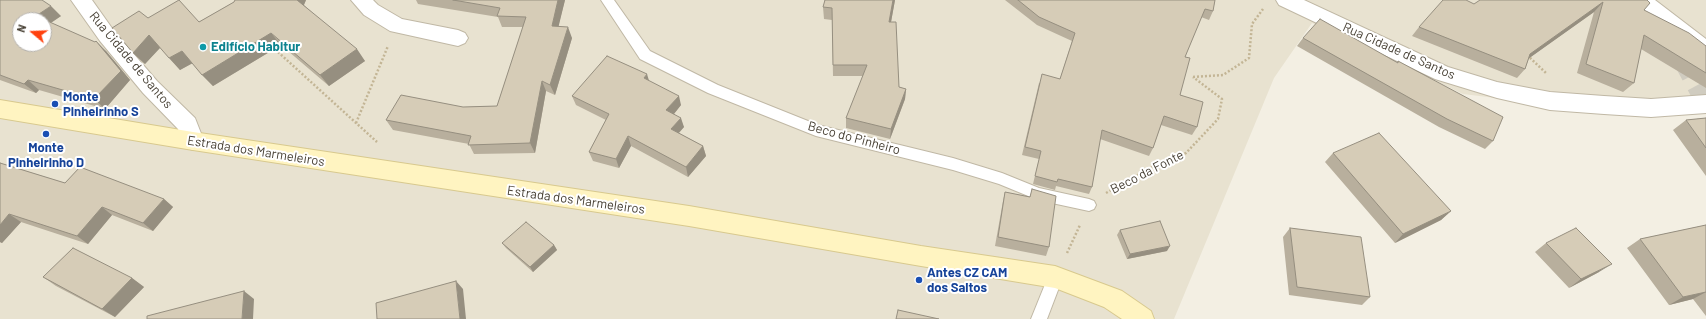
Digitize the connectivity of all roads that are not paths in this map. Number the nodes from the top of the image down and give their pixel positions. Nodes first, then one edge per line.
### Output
1 (81, 0) edge
2 (361, 0) edge
3 (606, 0) edge
4 (1286, 0) edge
5 (1641, 0) edge
6 (458, 38) dead end
7 (1706, 50) tunnel mouth
8 (1706, 104) edge
9 (0, 109) edge
10 (192, 141) junction
11 (1089, 205) road end
12 (1055, 277) junction
13 (1039, 319) edge
14 (1142, 319) edge

1 - 10 street, Rua Cidade de Santos
2 - 6 street
3 - 11 lane, Beco do Pinheiro
4 - 8 street, Rua Cidade de Santos
5 - 7 street
9 - 10 main road, Estrada dos Marmeleiros
10 - 12 main road, Estrada dos Marmeleiros
12 - 13 lane
12 - 14 main road, Estrada dos Marmeleiros

